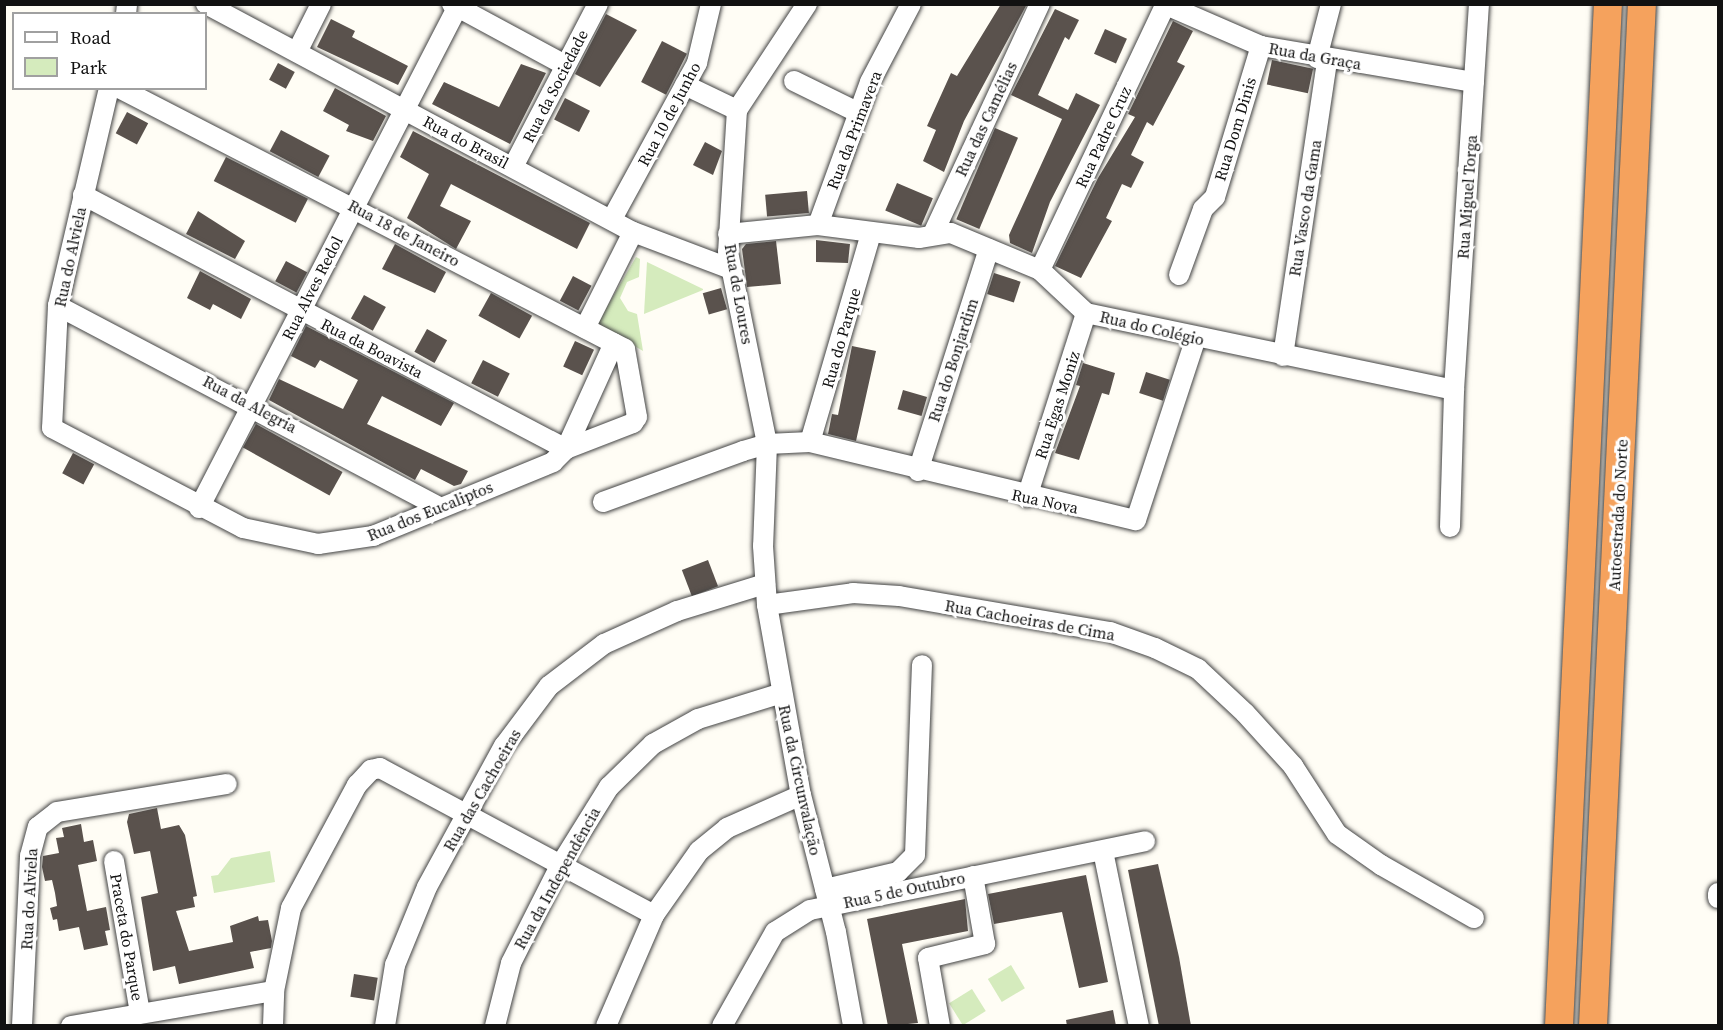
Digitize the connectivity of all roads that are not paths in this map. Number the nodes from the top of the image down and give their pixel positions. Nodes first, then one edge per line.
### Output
1 (206, 4) edge
2 (321, 4) edge
3 (598, 4) edge
4 (711, 4) edge
5 (807, 4) edge
6 (911, 4) edge
7 (1040, 4) edge
8 (1330, 4) edge
9 (1479, 4) edge
10 (1608, 4) edge
11 (1642, 4) edge
12 (456, 5) edge
13 (1165, 5) edge
14 (1261, 46) junction
15 (297, 52) junction
16 (1322, 59) junction
17 (565, 65) junction
18 (794, 81) dead end
19 (1474, 82) junction
20 (685, 85) junction
21 (109, 90) edge
22 (124, 90) edge
23 (405, 109) junction
24 (737, 110) junction
25 (859, 113) junction
26 (513, 167) junction
27 (83, 195) junction
28 (354, 207) junction
29 (612, 219) junction
30 (818, 225) junction
31 (633, 232) junction
32 (728, 234) junction
33 (871, 234) junction
34 (933, 234) junction
35 (989, 249) junction
36 (731, 269) junction
37 (1040, 270) junction
38 (1179, 275) dead end
39 (58, 306) junction
40 (300, 311) junction
41 (1086, 313) junction
42 (585, 328) junction
43 (1196, 338) junction
44 (614, 343) junction
45 (1283, 356) junction
46 (1454, 390) junction
47 (252, 404) junction
48 (52, 428) joint
49 (810, 442) junction
50 (767, 444) junction
51 (566, 449) junction
52 (918, 471) junction
53 (1027, 497) junction
54 (603, 502) dead end
55 (440, 507) junction
56 (199, 508) junction
57 (1450, 527) dead end
58 (764, 532) joint
59 (765, 584) junction
60 (767, 605) junction
61 (922, 665) dead end
62 (782, 693) junction
63 (227, 784) dead end
64 (801, 795) junction
65 (465, 816) junction
66 (1145, 840) dead end
67 (1103, 851) junction
68 (114, 861) dead end
69 (561, 864) junction
70 (973, 876) junction
71 (1719, 893) edge
72 (827, 897) junction
73 (1719, 898) edge
74 (654, 915) junction
75 (1474, 918) dead end
76 (274, 991) junction
77 (140, 1013) junction
78 (22, 1026) edge
79 (71, 1026) edge
80 (273, 1026) edge
81 (385, 1026) edge
82 (495, 1026) edge
83 (606, 1026) edge
84 (722, 1026) edge
85 (853, 1026) edge
86 (940, 1026) edge
87 (1139, 1026) edge
88 (1559, 1026) edge
89 (1593, 1026) edge

1 - 15 street, Rua do Brasil
2 - 15 street
3 - 17 street, Rua da Sociedade
4 - 20 street, Rua 10 de Junho
5 - 24 street, Rua de Loures
6 - 25 street, Rua da Primavera
7 - 34 street, Rua das Camélias
8 - 16 street, Rua Vasco da Gama
9 - 19 street, Rua Miguel Torga
10 - 88 highway, Autoestrada do Norte
11 - 89 highway, Autoestrada do Norte
12 - 17 street
12 - 23 street, Rua Alves Redol
13 - 14 street, Rua da Graça
13 - 37 street, Rua Padre Cruz
14 - 16 street, Rua da Graça
14 - 38 street, Rua Dom Dinis
15 - 23 street, Rua do Brasil
16 - 19 street, Rua da Graça
16 - 45 street, Rua Vasco da Gama
17 - 26 street, Rua da Sociedade
18 - 25 street
19 - 46 street, Rua Miguel Torga
20 - 24 street
20 - 29 street, Rua 10 de Junho
21 - 27 street, Rua do Alviela
22 - 28 street, Rua 18 de Janeiro
23 - 26 street, Rua do Brasil
23 - 28 street, Rua Alves Redol
24 - 32 street, Rua de Loures
25 - 30 street, Rua da Primavera
26 - 29 street, Rua do Brasil
27 - 39 street, Rua do Alviela
27 - 40 street, Rua da Boavista
28 - 40 street, Rua Alves Redol
28 - 42 street, Rua 18 de Janeiro
29 - 31 street, Rua do Brasil
30 - 32 street, Rua do Colégio
30 - 33 street, Rua do Colégio
31 - 36 street, Rua do Brasil
31 - 42 street
32 - 36 street, Rua de Loures
33 - 34 street, Rua do Colégio
33 - 49 street, Rua do Parque
34 - 35 street, Rua do Colégio
35 - 37 street, Rua do Colégio
35 - 52 street, Rua do Bonjardim
36 - 50 street, Rua de Loures
37 - 41 street, Rua do Colégio
39 - 47 street, Rua da Alegria
39 - 48 street, Rua do Alviela
40 - 47 street, Rua Alves Redol
40 - 51 street, Rua da Boavista
41 - 43 street, Rua do Colégio
41 - 53 street, Rua Egas Moniz
42 - 44 street, Rua 18 de Janeiro
43 - 45 street, Rua do Colégio
43 - 53 street, Rua Nova
44 - 51 street
44 - 51 street, Rua dos Eucaliptos
45 - 46 street, Rua do Colégio
46 - 57 street, Rua Miguel Torga
47 - 55 street, Rua da Alegria
47 - 56 street, Rua Alves Redol
48 - 56 street, Rua dos Eucaliptos
49 - 50 street, Rua Nova
49 - 52 street, Rua Nova
50 - 54 street, Rua Nova
50 - 58 street, Rua de Loures
51 - 55 street, Rua dos Eucaliptos
52 - 53 street, Rua Nova
55 - 56 street, Rua dos Eucaliptos
58 - 59 street, Rua da Circunvalação
59 - 60 street, Rua da Circunvalação
59 - 65 street, Rua das Cachoeiras
60 - 62 street, Rua da Circunvalação
60 - 75 street, Rua Cachoeiras de Cima
61 - 72 street
62 - 64 street, Rua da Circunvalação
62 - 69 street, Rua da Independência
63 - 78 street, Rua do Alviela
64 - 72 street, Rua da Circunvalação
64 - 74 street
65 - 69 street
65 - 76 street
65 - 81 street, Rua das Cachoeiras
66 - 67 street, Rua 5 de Outubro
67 - 70 street, Rua 5 de Outubro
67 - 87 street
68 - 77 street, Praceta do Parque
69 - 74 street
69 - 82 street, Rua da Independência
70 - 72 street, Rua 5 de Outubro
70 - 86 street
71 - 73 street
72 - 84 street, Rua 5 de Outubro
72 - 85 street, Rua da Circunvalação
74 - 83 street
76 - 77 street
76 - 80 street
77 - 79 street

